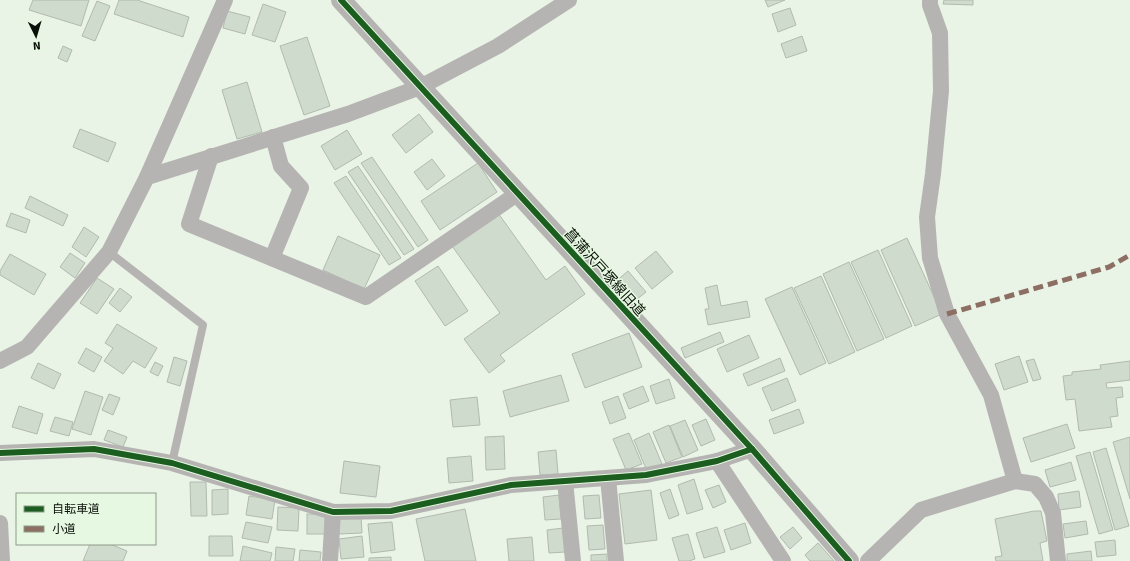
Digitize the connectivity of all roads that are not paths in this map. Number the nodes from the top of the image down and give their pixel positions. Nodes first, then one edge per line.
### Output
1 (225, 0) edge
2 (341, 0) edge
3 (569, 0) edge
4 (930, 0) edge
5 (420, 87) junction
6 (273, 137) junction
7 (211, 156) junction
8 (147, 177) junction
9 (517, 194) junction
10 (109, 252) junction
11 (272, 258) junction
12 (0, 361) edge
13 (752, 450) junction
14 (0, 453) edge
15 (717, 461) junction
16 (172, 463) junction
17 (608, 478) junction
18 (565, 481) junction
19 (1015, 481) junction
20 (333, 512) junction
21 (0, 524) edge
22 (2, 561) edge
23 (330, 561) edge
24 (573, 561) edge
25 (616, 561) edge
26 (783, 561) edge
27 (849, 561) edge
28 (868, 561) edge
29 (1058, 561) edge

1 - 8 street
2 - 5 street, 菖蒲沢戸塚線旧道
3 - 5 street
4 - 19 street
5 - 6 street
5 - 9 street, 菖蒲沢戸塚線旧道
6 - 7 street
6 - 11 street
7 - 8 street
7 - 11 street
8 - 10 street
9 - 11 street
9 - 13 street, 菖蒲沢戸塚線旧道
10 - 12 street
10 - 16 lane
13 - 15 street
13 - 27 street, 菖蒲沢戸塚線旧道
14 - 16 street
15 - 17 street
15 - 26 street
16 - 20 street
17 - 18 street
17 - 25 street
18 - 20 street
18 - 24 street
19 - 28 street
19 - 29 street
20 - 23 street
21 - 22 street

